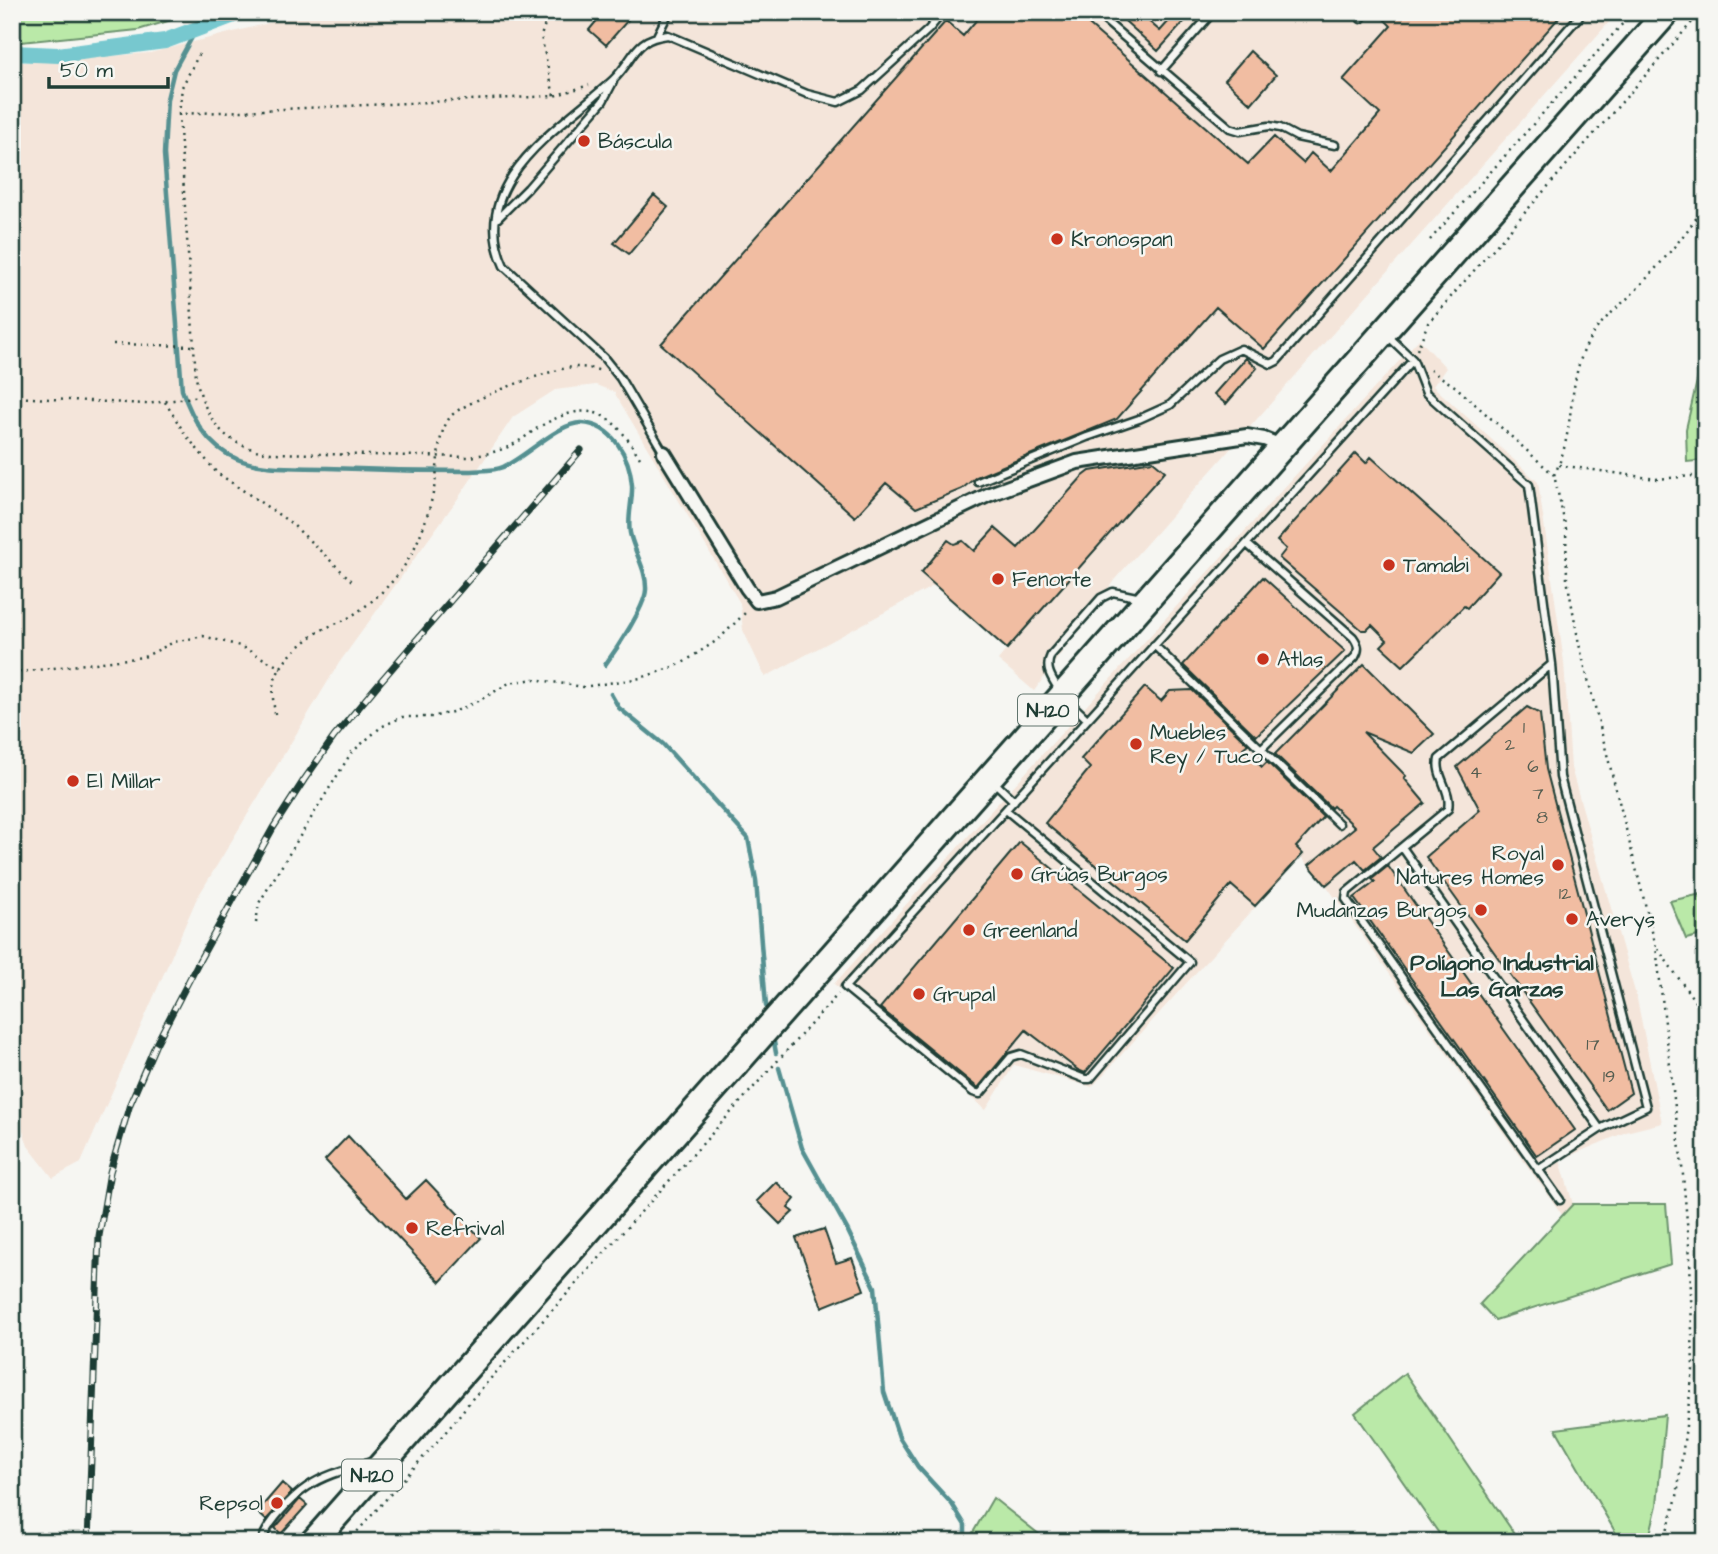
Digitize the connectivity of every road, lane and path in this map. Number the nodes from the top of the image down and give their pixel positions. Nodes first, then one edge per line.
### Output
1 (550, 12) edge
2 (669, 12) edge
3 (943, 12) edge
4 (1094, 12) edge
5 (1213, 12) edge
6 (1367, 12) edge
7 (1583, 12) edge
8 (1633, 12) edge
9 (1667, 12) edge
10 (1701, 12) edge
11 (1360, 19) dead end
12 (657, 36) junction
13 (198, 54) dead end
14 (1161, 71) junction
15 (615, 78) junction
16 (554, 96) junction
17 (179, 114) junction
18 (1335, 145) dead end
19 (1706, 204) edge
20 (496, 220) junction
21 (1430, 240) dead end
22 (1384, 332) junction
23 (113, 344) dead end
24 (194, 346) junction
25 (1413, 360) junction
26 (620, 378) junction
27 (200, 396) junction
28 (12, 397) edge
29 (165, 402) junction
30 (1282, 446) junction
31 (664, 453) joint
32 (640, 458) dead end
33 (438, 459) junction
34 (1559, 465) junction
35 (1554, 475) junction
36 (1706, 475) edge
37 (978, 482) dead end
38 (1247, 544) junction
39 (353, 582) dead end
40 (1147, 599) junction
41 (757, 601) junction
42 (1154, 645) junction
43 (1552, 664) junction
44 (281, 668) junction
45 (12, 673) edge
46 (1062, 695) junction
47 (275, 714) dead end
48 (1087, 719) junction
49 (1261, 750) junction
50 (989, 777) junction
51 (1014, 800) junction
52 (1006, 810) junction
53 (1339, 824) dead end
54 (1402, 847) junction
55 (256, 923) dead end
56 (1656, 947) junction
57 (845, 987) junction
58 (1706, 1017) edge
59 (1600, 1129) junction
60 (1538, 1170) junction
61 (1560, 1200) dead end
62 (389, 1455) junction
63 (262, 1542) edge
64 (313, 1542) edge
65 (348, 1542) edge
66 (1664, 1542) edge

1 - 16 path
2 - 12 lane
3 - 12 lane
4 - 14 lane
5 - 14 lane
6 - 11 lane
7 - 37 lane
8 - 21 path
9 - 22 highway, N-120
10 - 25 path
12 - 15 lane
13 - 17 path
14 - 18 lane
15 - 16 path
15 - 20 lane
15 - 20 lane
16 - 17 path
17 - 24 path
19 - 34 path
20 - 26 lane
22 - 25 lane
22 - 30 highway, N-120
23 - 24 path
24 - 27 path
25 - 35 path
25 - 38 lane
25 - 43 lane
26 - 31 lane
26 - 33 path
27 - 29 path
27 - 33 path
28 - 29 path
29 - 39 path
30 - 40 highway, N-120
30 - 41 street
31 - 41 street
32 - 33 path
33 - 44 path
34 - 35 path
34 - 36 path
35 - 56 path
38 - 42 lane
38 - 49 lane
40 - 46 highway, N-120
40 - 46 lane
41 - 55 path
42 - 48 lane
42 - 49 lane
43 - 54 lane
43 - 59 lane
44 - 45 path
44 - 47 path
46 - 48 lane
46 - 50 highway, N-120
48 - 51 lane
49 - 53 lane
50 - 51 lane
50 - 62 highway, N-120
51 - 52 lane
52 - 57 lane
52 - 57 lane
54 - 59 lane
54 - 60 lane
56 - 58 path
56 - 66 path
57 - 65 path
59 - 60 lane
60 - 61 lane
62 - 63 lane
62 - 64 highway, N-120

